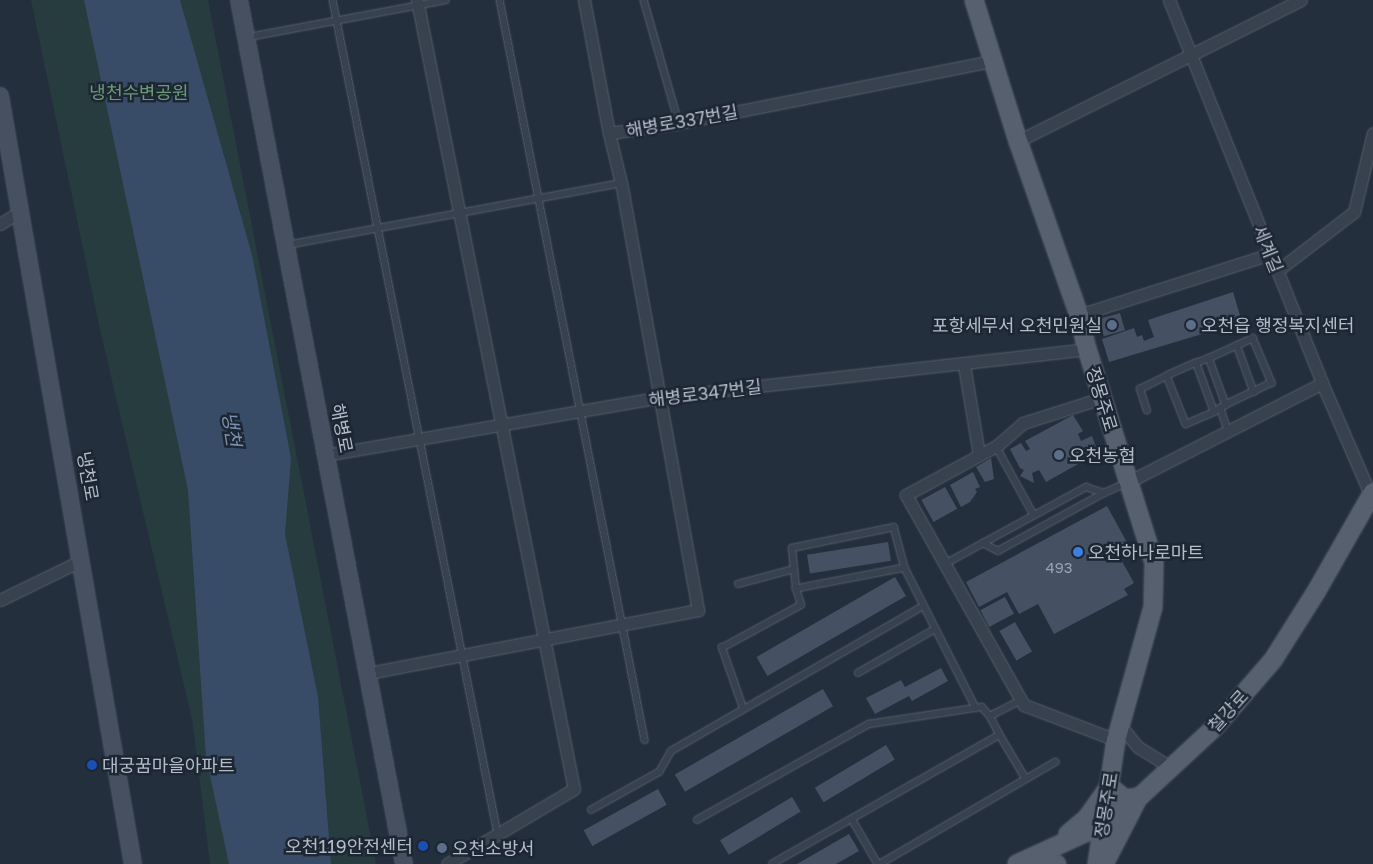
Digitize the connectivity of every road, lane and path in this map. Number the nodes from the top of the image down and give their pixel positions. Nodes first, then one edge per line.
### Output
1 (239, 0) edge
2 (333, 0) edge
3 (446, 0) edge
4 (500, 0) edge
5 (584, 0) edge
6 (644, 0) edge
7 (974, 0) edge
8 (1169, 0) edge
9 (1301, 0) edge
10 (418, 3) edge
11 (337, 21) junction
12 (247, 38) junction
13 (1191, 55) junction
14 (992, 61) junction
15 (0, 96) edge
16 (679, 123) junction
17 (609, 133) junction
18 (1373, 133) edge
19 (1018, 141) junction
20 (621, 182) junction
21 (537, 197) junction
22 (20, 211) junction
23 (459, 212) junction
24 (0, 224) edge
25 (377, 228) junction
26 (286, 245) junction
27 (1270, 254) junction
28 (1277, 271) junction
29 (1079, 315) junction
30 (1237, 346) junction
31 (1087, 349) junction
32 (1209, 358) junction
33 (1196, 363) junction
34 (964, 365) junction
35 (1167, 376) junction
36 (1322, 383) junction
37 (1254, 392) junction
38 (661, 397) junction
39 (1102, 398) junction
40 (1223, 407) junction
41 (578, 411) junction
42 (1147, 411) dead end
43 (1214, 412) junction
44 (501, 425) junction
45 (1228, 431) junction
46 (418, 439) junction
47 (996, 446) junction
48 (326, 455) junction
49 (980, 456) junction
50 (1128, 482) junction
51 (1104, 493) junction
52 (1372, 494) edge
53 (1034, 515) junction
54 (983, 543) junction
55 (82, 560) junction
56 (945, 564) junction
57 (905, 568) junction
58 (794, 569) junction
59 (738, 584) dead end
60 (796, 589) junction
61 (0, 600) edge
62 (923, 606) junction
63 (621, 623) junction
64 (935, 629) junction
65 (544, 637) junction
66 (461, 654) junction
67 (368, 673) junction
68 (858, 673) dead end
69 (1021, 700) junction
70 (743, 708) junction
71 (976, 708) junction
72 (990, 716) junction
73 (1118, 732) junction
74 (1000, 735) junction
75 (645, 740) dead end
76 (1054, 762) dead end
77 (1172, 768) junction
78 (1026, 779) junction
79 (1109, 786) junction
80 (1139, 798) junction
81 (591, 810) dead end
82 (852, 819) junction
83 (697, 820) dead end
84 (1102, 825) junction
85 (498, 834) junction
86 (1054, 856) edge
87 (1022, 862) edge
88 (132, 864) edge
89 (404, 864) edge
90 (447, 864) edge
91 (773, 864) edge
92 (879, 864) edge
93 (1097, 864) edge
94 (1104, 864) edge

1 - 12 main road, 해병로
2 - 11 lane
3 - 10 lane
4 - 21 lane
5 - 17 street
6 - 16 lane
7 - 14 main road, 정몽주로
8 - 13 street, 세계길
9 - 13 street
10 - 11 lane
10 - 23 street
11 - 12 lane
11 - 25 lane
12 - 26 main road, 해병로
13 - 19 street
13 - 27 street, 세계길
14 - 16 street, 해병로337번길
14 - 19 main road, 정몽주로
15 - 22 main road, 냉천로
16 - 17 street, 해병로337번길
17 - 20 street, 해병로337번길
18 - 28 street
19 - 29 main road, 정몽주로
20 - 21 lane
20 - 38 street, 해병로337번길
21 - 23 lane
21 - 41 lane
22 - 24 street
22 - 55 main road, 냉천로
23 - 25 lane
23 - 44 street
25 - 26 lane
25 - 46 lane
26 - 48 main road, 해병로
27 - 28 street, 세계길
27 - 29 street
28 - 36 street, 세계길
29 - 31 main road, 정몽주로
30 - 32 lane
30 - 37 lane
30 - 37 lane
31 - 34 street, 해병로347번길
31 - 39 main road, 정몽주로
32 - 33 lane
32 - 40 lane
33 - 35 lane
33 - 43 lane
34 - 38 street, 해병로347번길
34 - 49 street
35 - 42 lane
35 - 43 lane
36 - 45 street
36 - 52 street, 세계길
37 - 40 lane
38 - 41 street, 해병로347번길
38 - 63 street, 해병로337번길
39 - 47 street
39 - 50 main road, 정몽주로
40 - 43 lane
40 - 45 lane
41 - 44 street, 해병로347번길
41 - 63 lane
44 - 46 street, 해병로347번길
44 - 65 street
45 - 50 street
46 - 48 street, 해병로347번길
46 - 66 lane
47 - 49 street
47 - 53 lane
48 - 67 main road, 해병로
49 - 56 street
50 - 51 lane
50 - 73 main road, 정몽주로
51 - 53 lane
51 - 54 lane
52 - 77 main road, 철강로
53 - 54 lane
54 - 56 lane
55 - 61 street
55 - 88 main road, 냉천로
56 - 69 street
57 - 58 lane
57 - 60 lane
57 - 62 lane
58 - 59 lane
58 - 60 lane
60 - 70 lane
62 - 64 lane
62 - 70 lane
63 - 65 street
63 - 75 lane
64 - 68 lane
64 - 71 lane
65 - 66 street
65 - 85 street
66 - 67 street
66 - 85 lane
67 - 89 main road, 해병로
69 - 72 lane
69 - 73 street
70 - 81 lane
71 - 72 lane
71 - 83 lane
72 - 74 lane
73 - 77 street
73 - 79 main road, 정몽주로
74 - 78 lane
74 - 82 lane
76 - 78 lane
77 - 80 main road, 철강로
78 - 92 lane
79 - 80 main road
79 - 84 main road, 정몽주로
79 - 86 main road
80 - 84 main road, 철강로
80 - 94 main road
82 - 91 lane
82 - 92 lane
84 - 86 main road, 철강로
84 - 93 main road, 정몽주로
85 - 90 street
86 - 87 main road, 철강로

